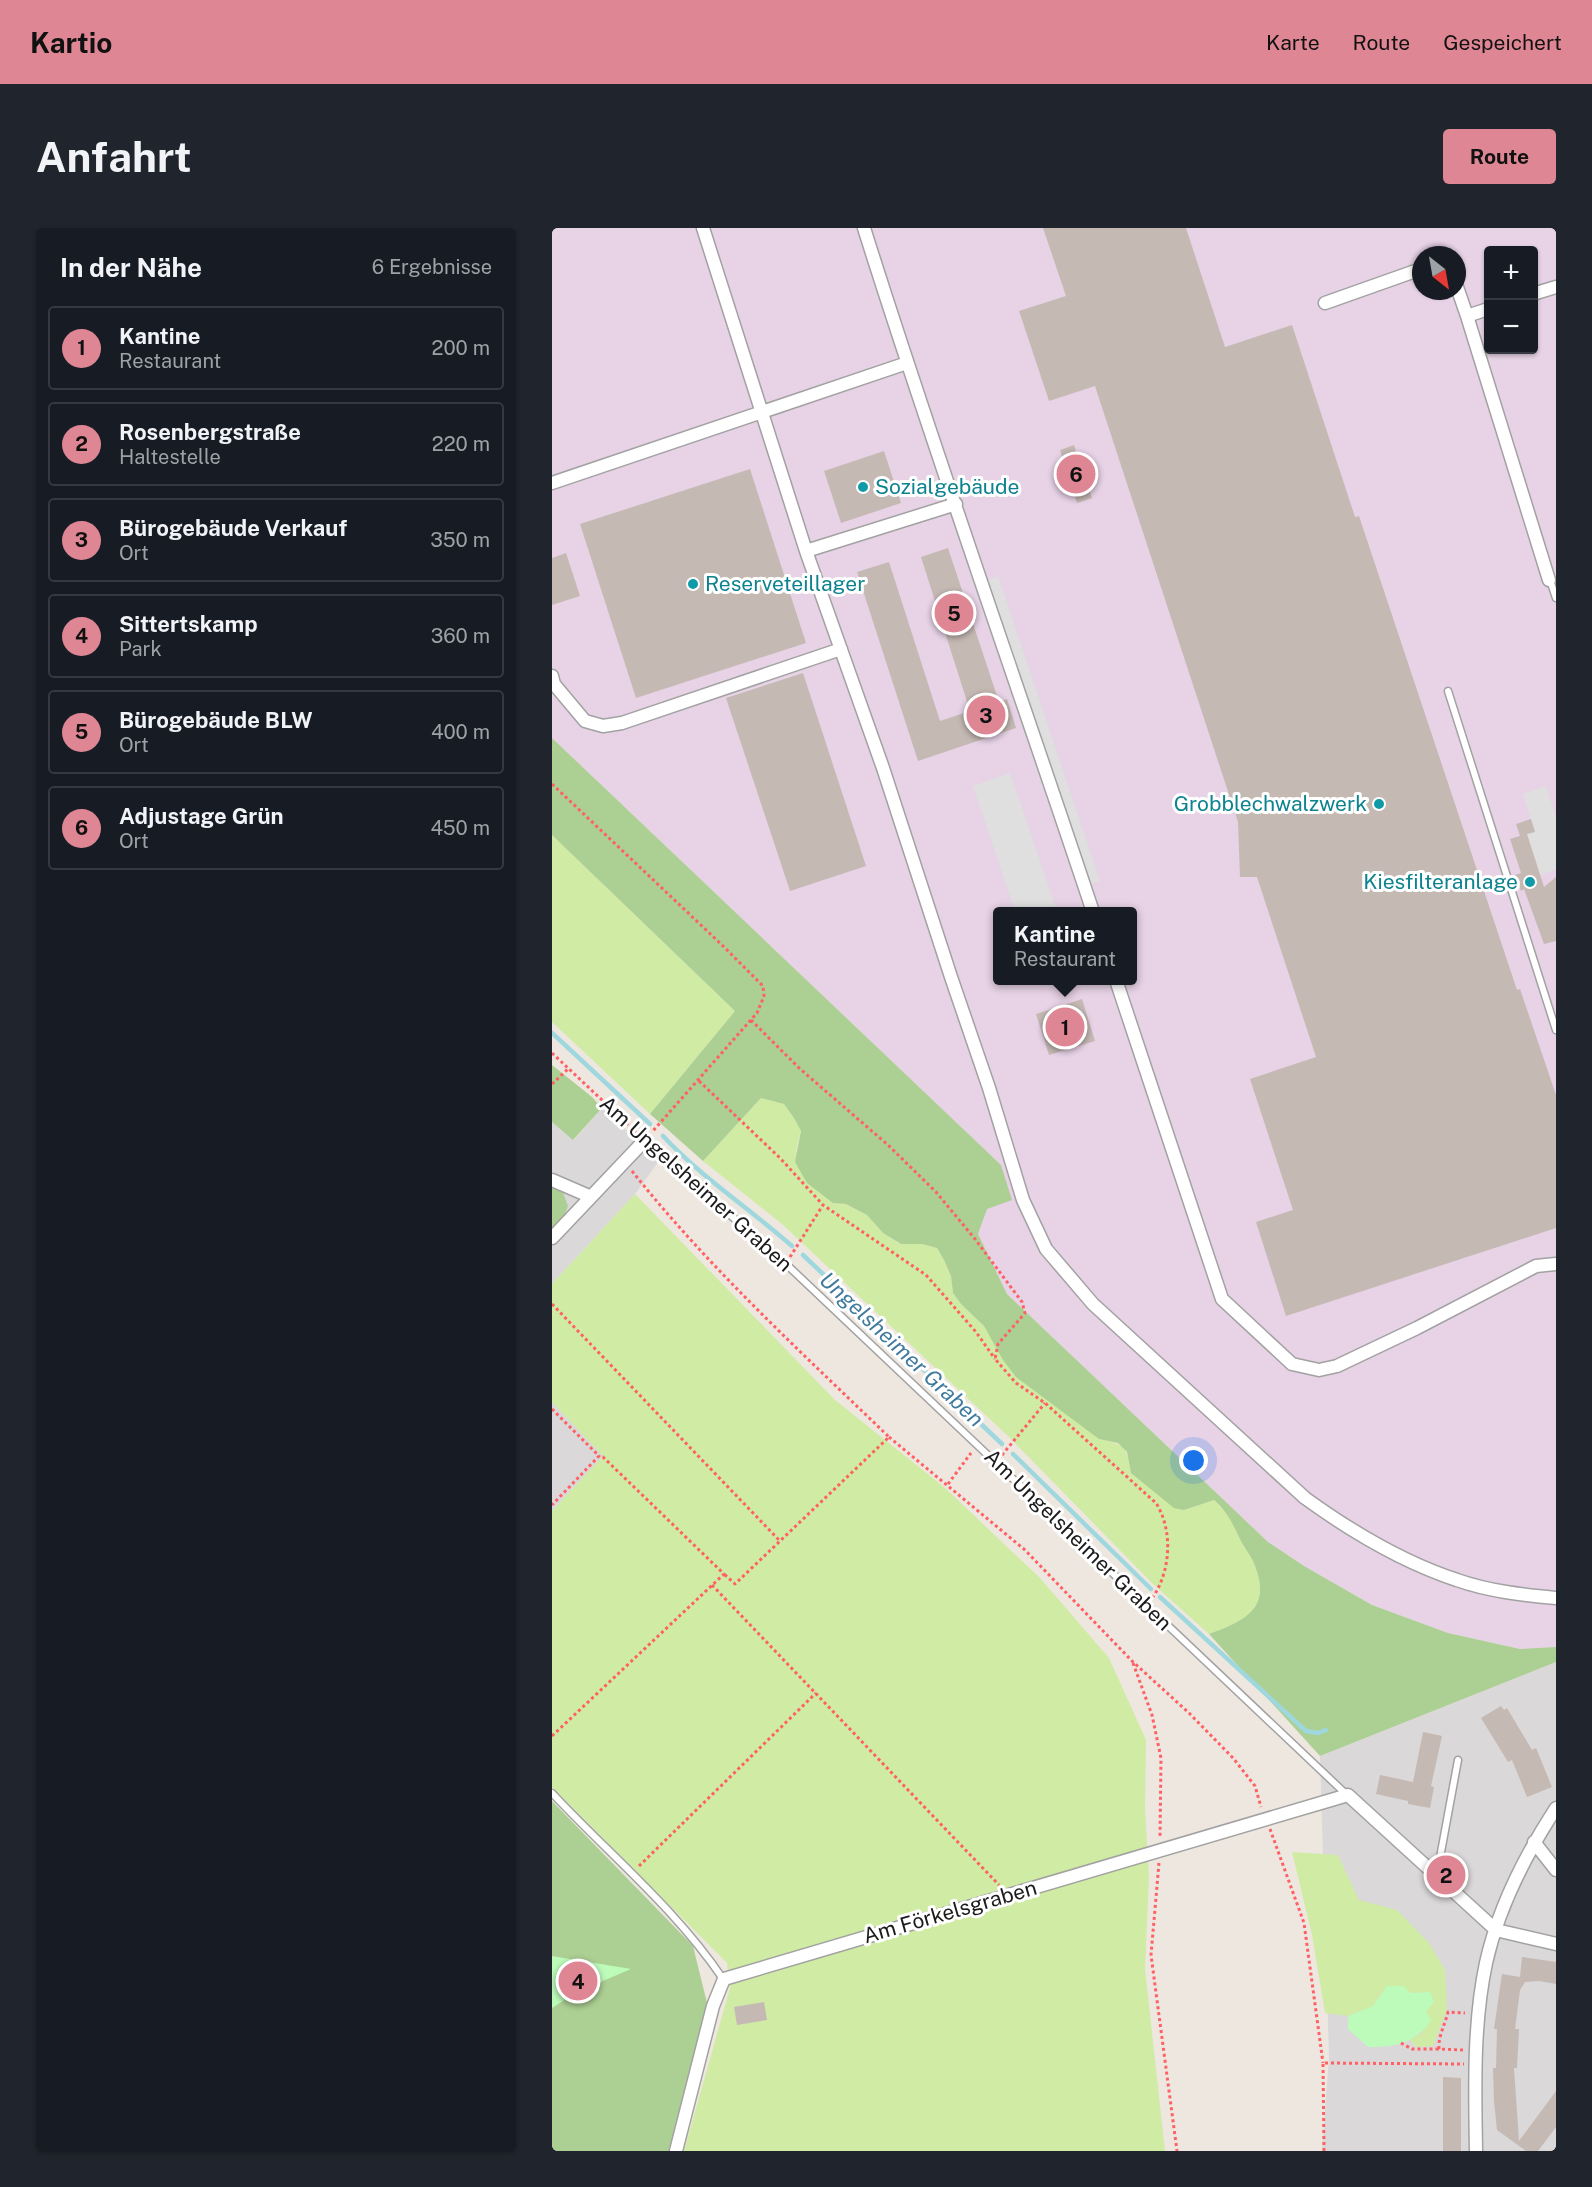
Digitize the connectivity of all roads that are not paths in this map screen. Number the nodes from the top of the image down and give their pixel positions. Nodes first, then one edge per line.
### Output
1 (703, 228) edge
2 (864, 228) edge
3 (1412, 272) edge
4 (1556, 287) edge
5 (1538, 292) edge
6 (1461, 300) edge
7 (1324, 303) dead end
8 (1484, 310) edge
9 (1467, 316) junction
10 (907, 363) junction
11 (760, 412) junction
12 (552, 483) edge
13 (956, 504) junction
14 (806, 551) junction
15 (1550, 579) joint
16 (1556, 598) edge
17 (841, 649) junction
18 (552, 676) edge
19 (1448, 691) dead end
20 (1091, 907) edge
21 (1117, 985) edge
22 (1556, 1030) edge
23 (645, 1140) joint
24 (552, 1180) edge
25 (590, 1196) junction
26 (552, 1238) edge
27 (1556, 1264) edge
28 (1556, 1598) edge
29 (1458, 1760) dead end
30 (552, 1793) edge
31 (1348, 1795) junction
32 (1556, 1808) edge
33 (1534, 1842) junction
34 (1556, 1870) edge
35 (1433, 1873) junction
36 (1496, 1930) junction
37 (1556, 1944) edge
38 (724, 1979) junction
39 (1479, 2149) edge
40 (676, 2151) edge

1 - 11 street
2 - 10 street
3 - 7 street
4 - 5 street
6 - 9 street
8 - 9 street
9 - 15 street
10 - 11 street
10 - 13 street
11 - 12 street
11 - 14 street
13 - 14 street
13 - 20 street
14 - 17 street
15 - 16 lane
17 - 18 street
17 - 28 street
19 - 22 lane
21 - 27 street
23 - 25 street
23 - 31 lane, Am Ungelsheimer Graben
24 - 25 street
25 - 26 street
29 - 35 lane
30 - 38 lane
31 - 35 street, Am Ungelsheimer Graben
31 - 38 street, Am Förkelsgraben
32 - 33 street
33 - 34 street
33 - 36 street
35 - 36 street, Am Ungelsheimer Graben
36 - 37 street
36 - 39 street
38 - 40 street

